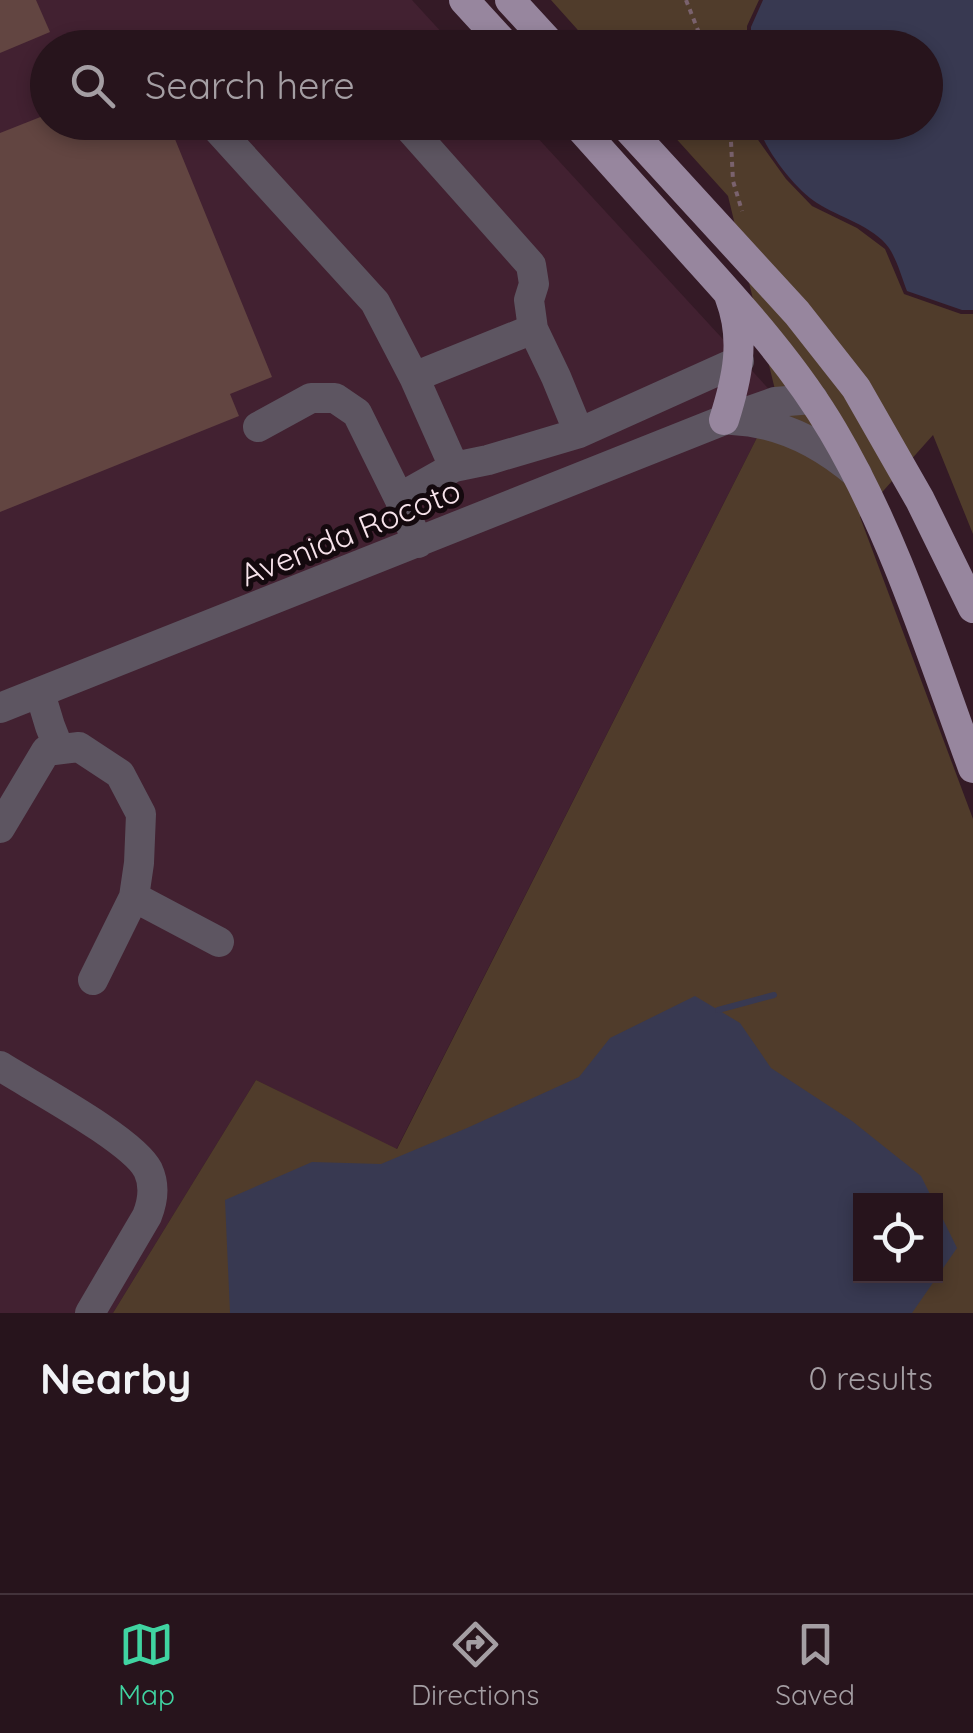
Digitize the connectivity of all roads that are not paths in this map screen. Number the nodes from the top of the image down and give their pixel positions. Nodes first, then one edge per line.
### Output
1 (464, 0) edge
2 (510, 0) edge
3 (492, 30) edge
4 (538, 30) edge
5 (228, 140) edge
6 (420, 140) edge
7 (592, 140) edge
8 (638, 140) edge
9 (727, 291) junction
10 (533, 328) junction
11 (739, 362) junction
12 (414, 378) junction
13 (813, 398) junction
14 (724, 420) junction
15 (258, 428) dead end
16 (882, 431) junction
17 (578, 433) junction
18 (454, 467) junction
19 (858, 474) junction
20 (399, 498) junction
21 (418, 543) junction
22 (973, 608) edge
23 (40, 693) junction
24 (0, 708) edge
25 (59, 749) junction
26 (973, 768) edge
27 (0, 828) edge
28 (134, 898) junction
29 (219, 942) dead end
30 (94, 980) dead end
31 (0, 1066) edge
32 (90, 1313) edge

1 - 3 main road
2 - 4 main road
5 - 12 street
6 - 10 street
7 - 9 main road
8 - 16 main road
9 - 11 main road
9 - 13 main road
10 - 12 street
10 - 17 street
11 - 14 main road
11 - 17 street
12 - 18 street
13 - 14 street, Avenida Rocoto
13 - 16 main road
13 - 19 main road
14 - 19 street, Avenida Rocoto
14 - 21 street, Avenida Rocoto
15 - 20 street
16 - 22 main road
17 - 18 street
18 - 20 street
19 - 26 main road
20 - 21 street
21 - 23 street, Avenida Rocoto
23 - 24 street, Avenida Rocoto
23 - 25 street
25 - 27 street
25 - 28 street
28 - 29 street
28 - 30 street
31 - 32 street

